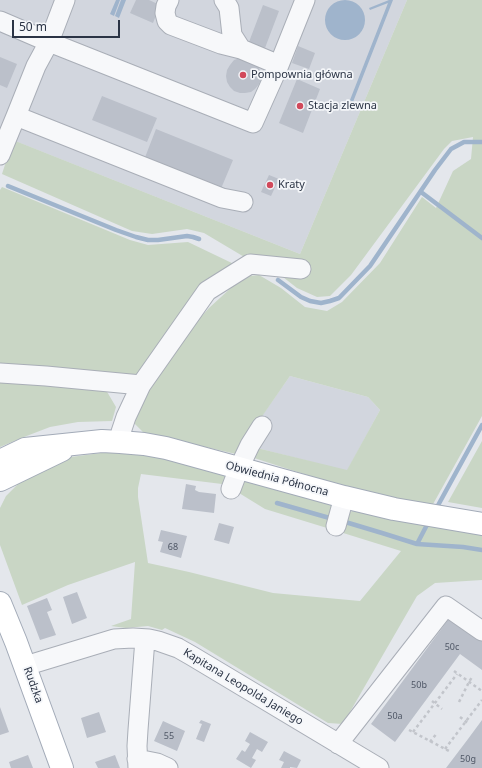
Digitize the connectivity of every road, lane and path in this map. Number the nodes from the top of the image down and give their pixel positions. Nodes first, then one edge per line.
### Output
1 (66, 0) edge
2 (169, 0) edge
3 (224, 0) edge
4 (305, 0) edge
5 (0, 21) edge
6 (49, 42) junction
7 (241, 49) junction
8 (279, 65) junction
9 (16, 116) junction
10 (0, 155) edge
11 (243, 202) dead end
12 (301, 269) dead end
13 (0, 373) edge
14 (141, 385) junction
15 (262, 426) dead end
16 (120, 442) junction
17 (72, 445) junction
18 (0, 461) edge
19 (239, 468) junction
20 (0, 480) edge
21 (231, 489) dead end
22 (344, 497) junction
23 (482, 524) edge
24 (336, 526) dead end
25 (0, 603) edge
26 (482, 631) edge
27 (145, 639) junction
28 (25, 666) junction
29 (454, 672) dead end
30 (457, 674) junction
31 (472, 677) dead end
32 (469, 682) junction
33 (482, 691) edge
34 (482, 700) edge
35 (432, 701) dead end
36 (460, 702) dead end
37 (435, 703) junction
38 (442, 709) dead end
39 (460, 717) dead end
40 (466, 721) junction
41 (469, 724) dead end
42 (409, 730) dead end
43 (413, 732) junction
44 (437, 733) dead end
45 (430, 742) junction
46 (338, 744) junction
47 (444, 749) junction
48 (448, 751) dead end
49 (137, 764) edge
50 (62, 768) edge
51 (168, 768) edge
52 (379, 768) edge

1 - 6 street
2 - 7 street
3 - 7 street
4 - 8 street
5 - 6 street
6 - 8 street
6 - 9 street
7 - 8 street
9 - 10 street
9 - 11 street
12 - 14 street
13 - 14 street
14 - 16 street
15 - 19 street
16 - 17 main road, Obwiednia Północna
16 - 19 main road, Obwiednia Północna
17 - 18 main road, Obwiednia Północna
17 - 20 main road, Obwiednia Północna
19 - 21 street
19 - 22 main road, Obwiednia Północna
22 - 23 main road, Obwiednia Północna
22 - 24 street
25 - 28 main road, Rudzka
26 - 46 street
27 - 28 street, Kapitana Leopolda Janiego
27 - 46 street, Kapitana Leopolda Janiego
27 - 49 street
28 - 50 main road, Rudzka
29 - 30 path
30 - 32 path
30 - 37 path
31 - 32 path
32 - 33 path
32 - 36 path
34 - 40 path
35 - 37 path
37 - 38 path
37 - 43 path
39 - 40 path
40 - 41 path
40 - 47 path
42 - 43 path
43 - 45 path
44 - 45 path
45 - 47 path
46 - 52 street, Kapitana Leopolda Janiego
47 - 48 path
49 - 51 street

